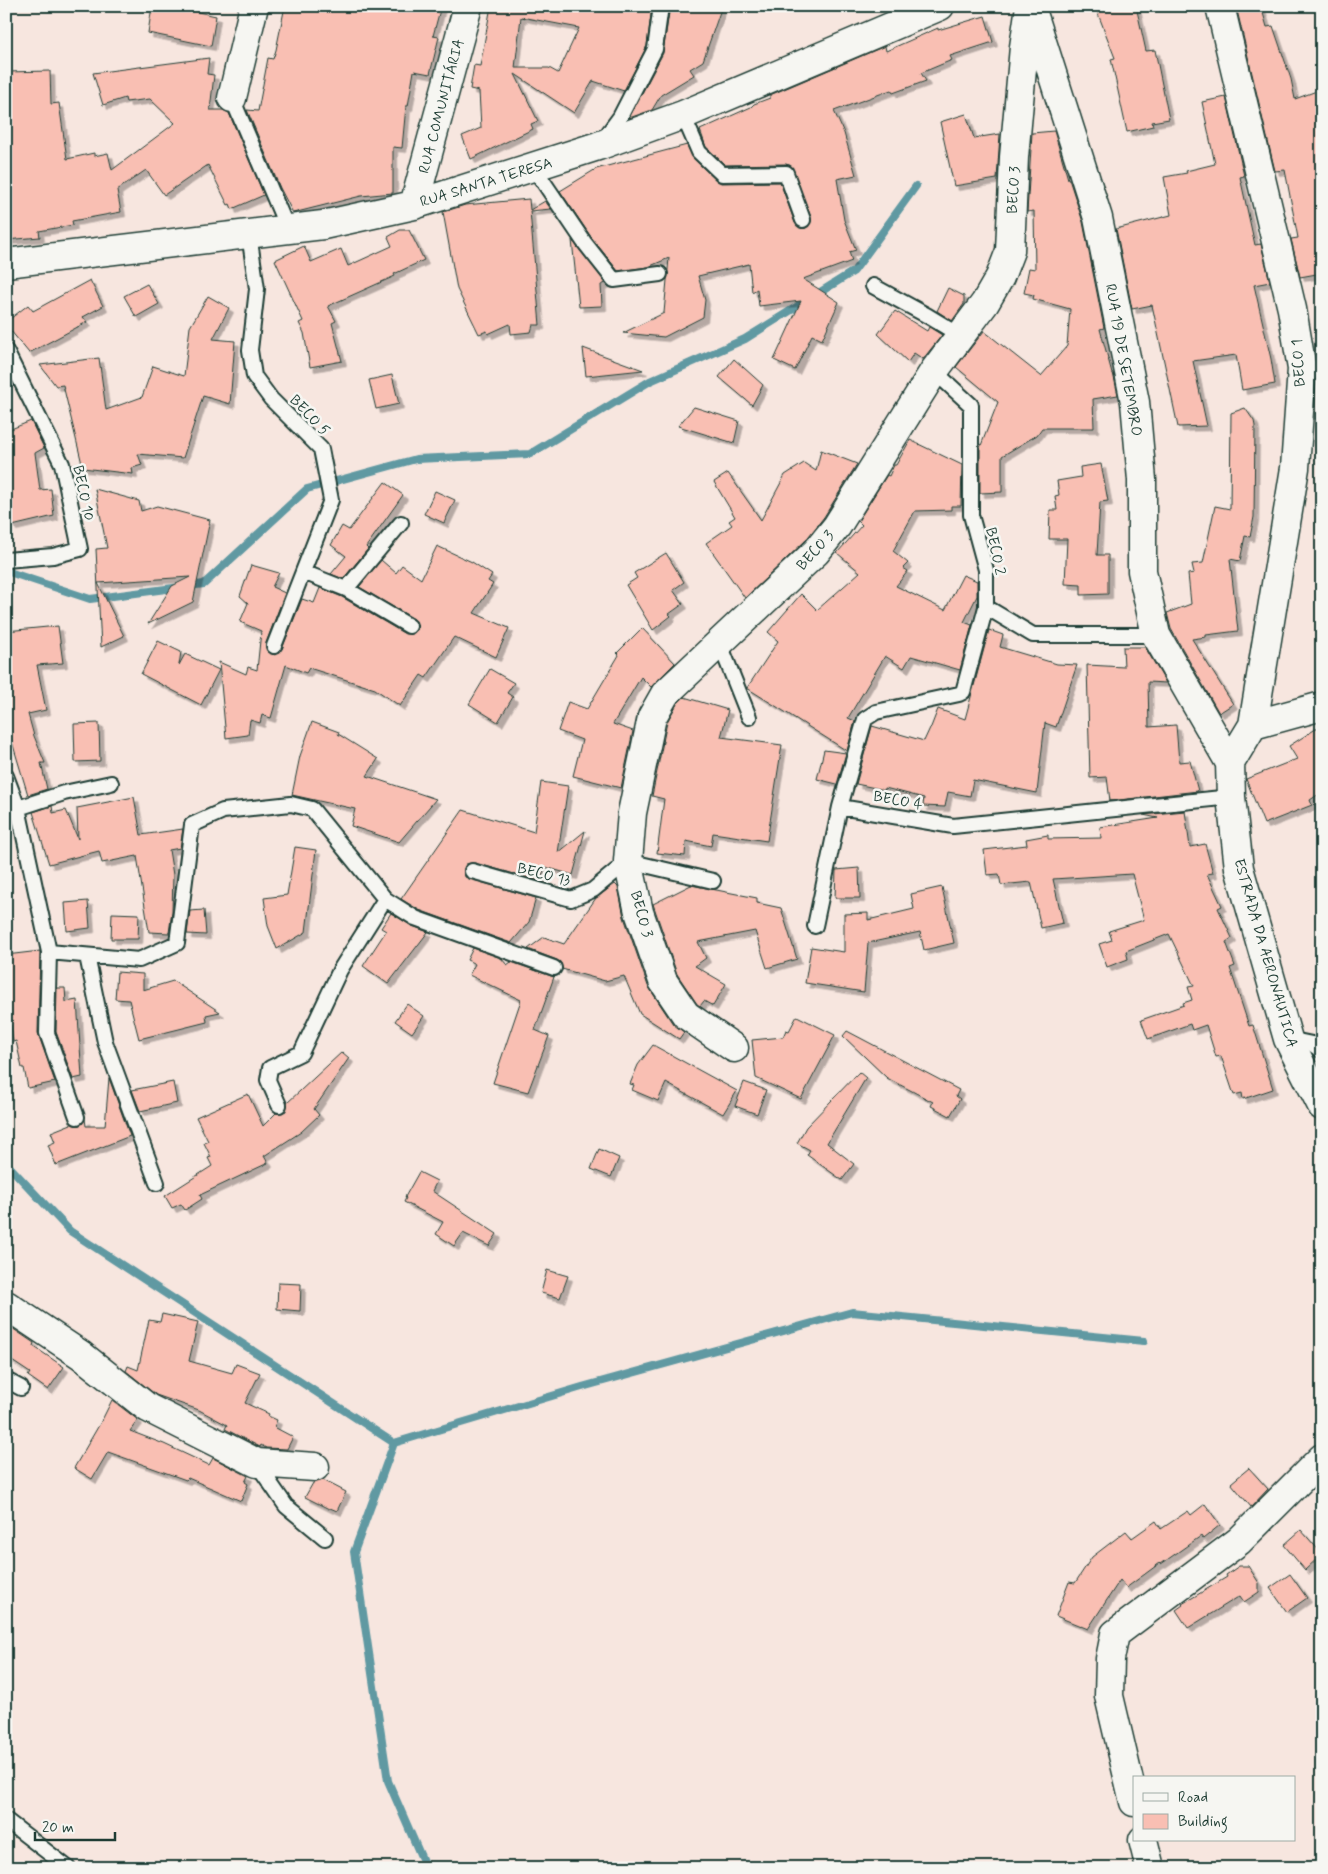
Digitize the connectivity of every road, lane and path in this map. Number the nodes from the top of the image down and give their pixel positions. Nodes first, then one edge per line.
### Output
1 (254, 6) edge
2 (468, 6) edge
3 (660, 6) edge
4 (940, 6) edge
5 (1030, 6) edge
6 (1220, 6) edge
7 (232, 98) joint
8 (683, 115) junction
9 (598, 146) junction
10 (534, 168) junction
11 (414, 205) junction
12 (803, 220) dead end
13 (288, 230) junction
14 (249, 234) junction
15 (6, 263) edge
16 (660, 274) dead end
17 (873, 286) dead end
18 (961, 336) junction
19 (6, 351) edge
20 (934, 371) junction
21 (402, 524) dead end
22 (6, 560) edge
23 (304, 572) junction
24 (346, 588) junction
25 (986, 607) junction
26 (409, 626) dead end
27 (1156, 635) junction
28 (720, 644) junction
29 (274, 646) dead end
30 (1322, 706) edge
31 (749, 718) dead end
32 (1253, 725) junction
33 (1230, 763) junction
34 (6, 776) edge
35 (111, 783) dead end
36 (1231, 797) junction
37 (840, 807) junction
38 (18, 808) junction
39 (628, 861) junction
40 (472, 871) dead end
41 (712, 881) dead end
42 (385, 899) junction
43 (815, 926) dead end
44 (49, 952) junction
45 (87, 956) junction
46 (554, 968) dead end
47 (1288, 1039) junction
48 (734, 1048) dead end
49 (1322, 1051) edge
50 (279, 1104) dead end
51 (1322, 1106) edge
52 (77, 1116) dead end
53 (157, 1183) dead end
54 (6, 1305) edge
55 (6, 1380) edge
56 (21, 1388) dead end
57 (1322, 1458) edge
58 (257, 1463) junction
59 (316, 1467) dead end
60 (325, 1538) dead end
61 (1133, 1798) edge
62 (6, 1820) edge
63 (1144, 1842) edge
64 (68, 1868) edge
65 (1150, 1868) edge

1 - 7 street
2 - 11 street, RUA COMUNITÁRIA
3 - 9 lane
4 - 8 street, RUA SANTA TERESA
5 - 18 street, BECO 3
5 - 27 street, RUA 19 DE SETEMBRO
6 - 32 street, BECO 1
7 - 13 lane
8 - 9 street, RUA SANTA TERESA
8 - 12 lane
9 - 10 street, RUA SANTA TERESA
10 - 11 street, RUA SANTA TERESA
10 - 16 lane
11 - 13 street, RUA SANTA TERESA
13 - 14 street, RUA SANTA TERESA
14 - 15 street, RUA SANTA TERESA
14 - 23 lane, BECO 5
17 - 18 lane
18 - 20 street, BECO 3
19 - 22 lane, BECO 10
20 - 25 lane, BECO 2
20 - 28 street, BECO 3
21 - 24 lane
23 - 24 lane
23 - 29 lane, BECO 5
24 - 26 lane
25 - 27 lane
25 - 37 lane
27 - 33 street, RUA 19 DE SETEMBRO
28 - 31 lane
28 - 39 street, BECO 3
30 - 32 street
32 - 33 street
33 - 36 street, ESTRADA DA AERONAUTICA
34 - 38 lane
35 - 38 lane
36 - 37 lane, BECO 4
36 - 47 street, ESTRADA DA AERONAUTICA
37 - 43 lane
38 - 44 lane
39 - 40 lane, BECO 13
39 - 41 lane
39 - 48 street, BECO 3
42 - 45 lane
42 - 46 lane
42 - 50 lane
44 - 45 lane
44 - 52 lane
45 - 53 lane
47 - 49 lane
47 - 51 street, ESTRADA DA AERONAUTICA
54 - 58 street
55 - 56 lane
57 - 61 street
58 - 59 street
58 - 60 lane
62 - 64 lane
63 - 65 street

